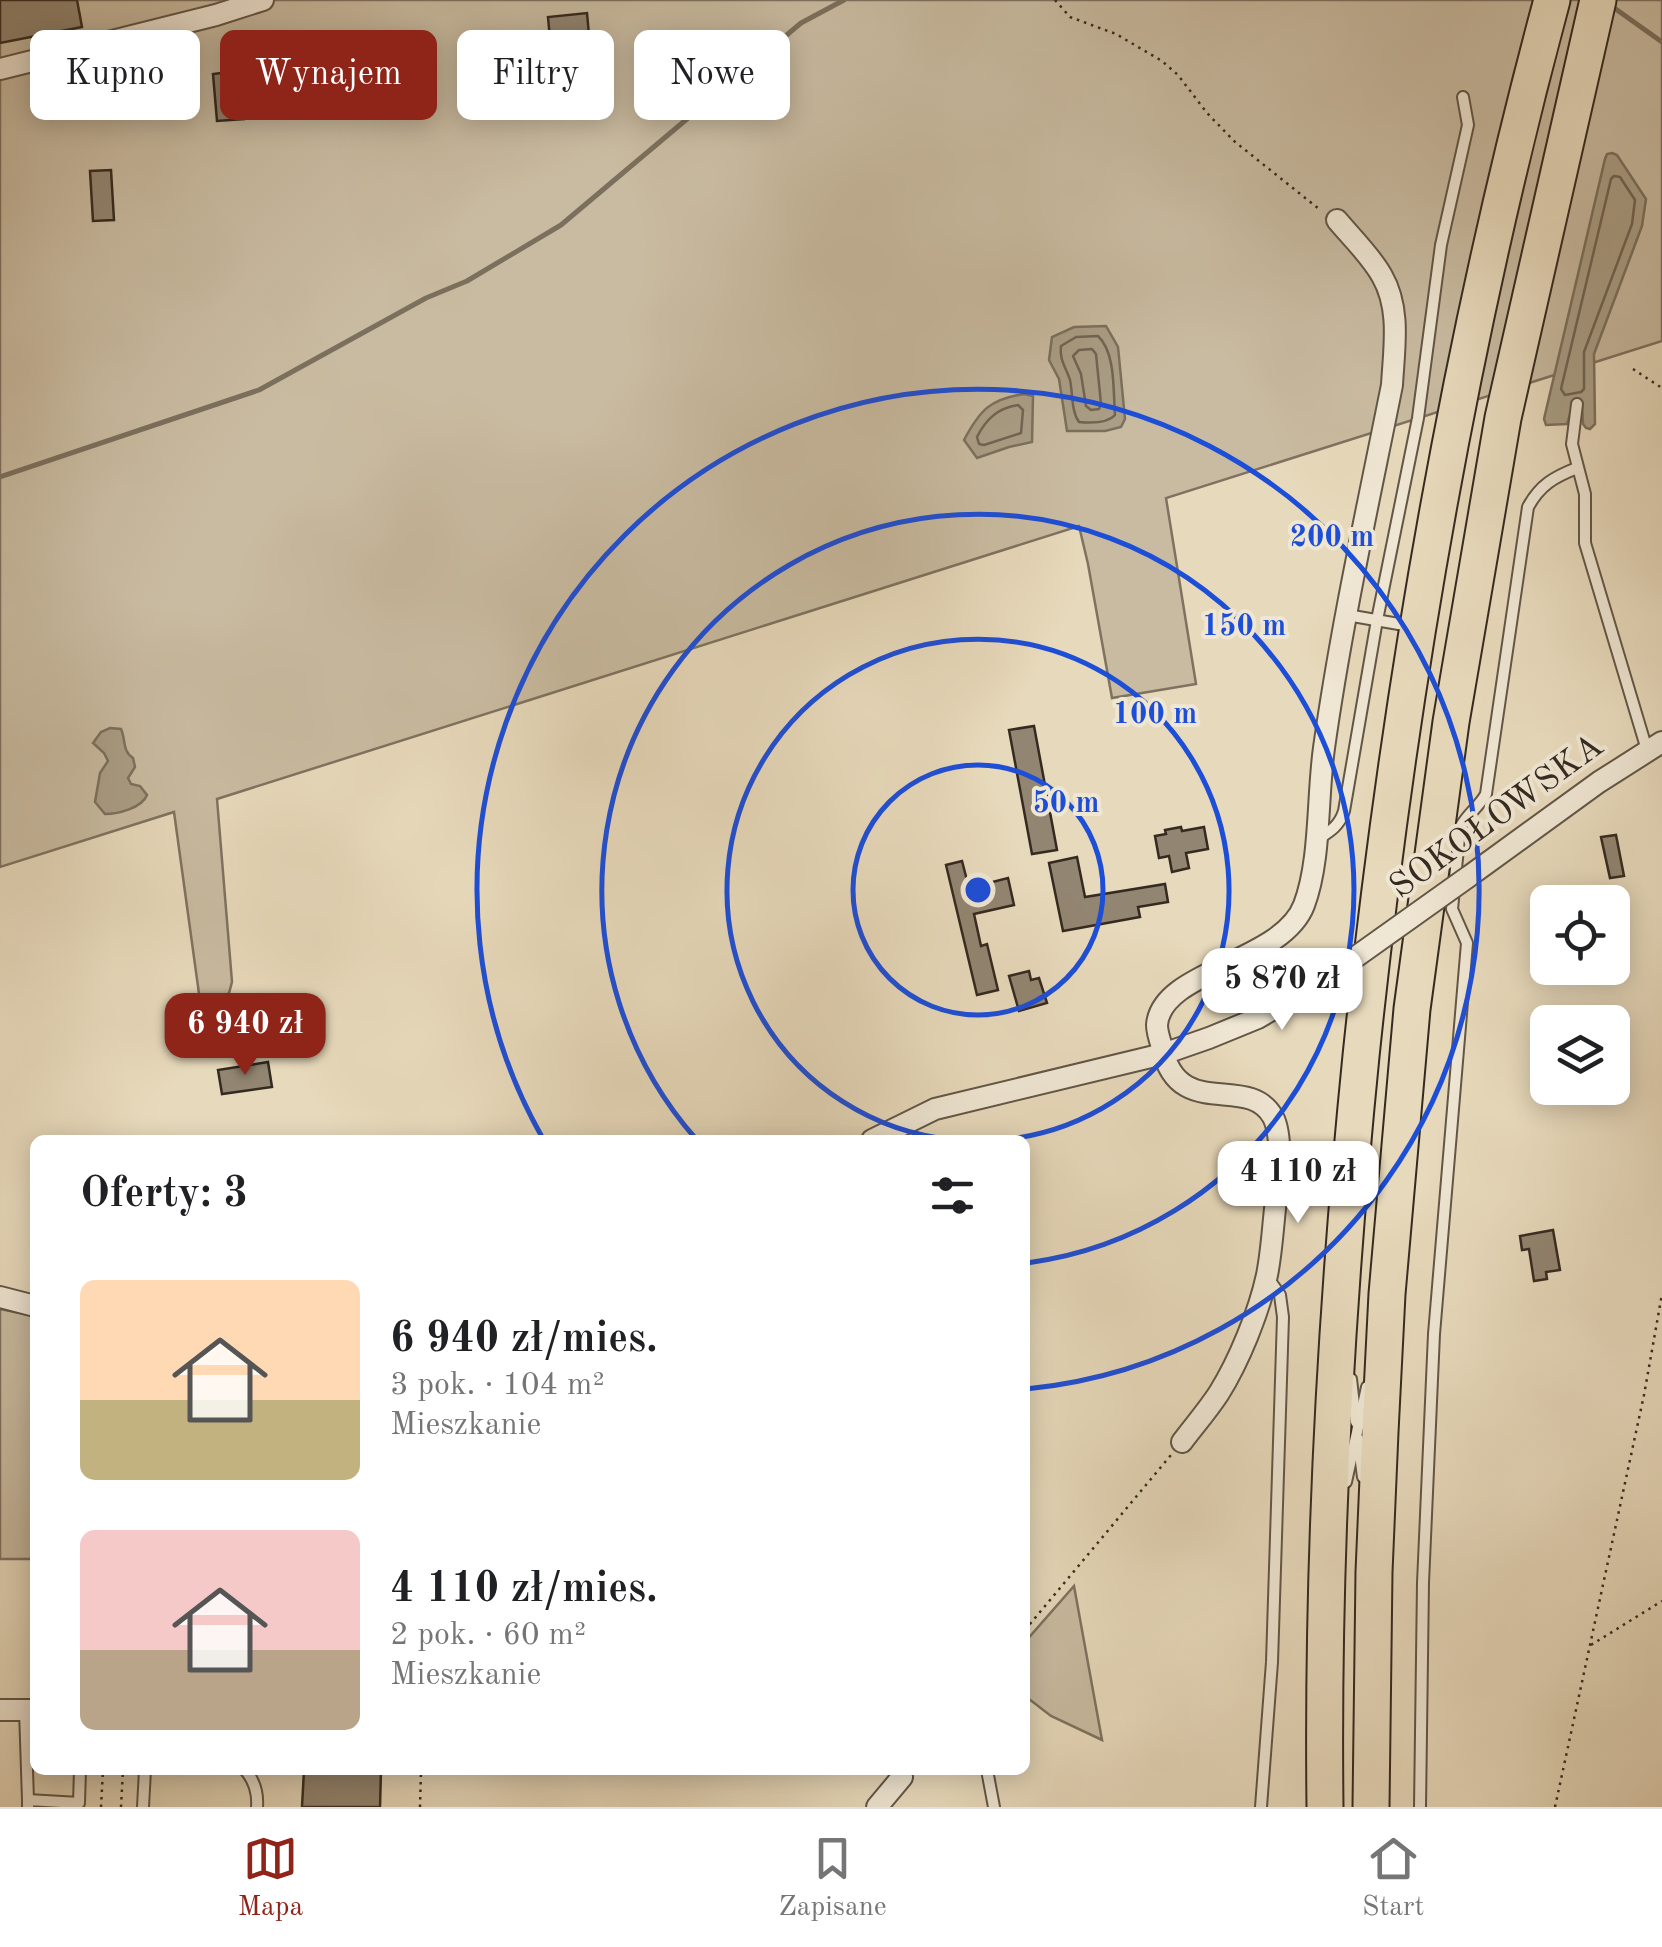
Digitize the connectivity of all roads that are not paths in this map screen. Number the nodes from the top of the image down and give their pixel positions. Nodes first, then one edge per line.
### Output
1 (263, 0) edge
2 (1598, 0) edge
3 (1548, 15) edge
4 (0, 68) edge
5 (1462, 97) dead end
6 (1337, 220) road end
7 (1577, 404) dead end
8 (1577, 468) junction
9 (1347, 615) junction
10 (1376, 620) junction
11 (1417, 627) junction
12 (1654, 746) edge
13 (1315, 841) junction
14 (1163, 1054) junction
15 (882, 1135) edge
16 (1266, 1276) junction
17 (1340, 1292) junction
18 (1387, 1294) junction
19 (0, 1298) edge
20 (30, 1305) edge
21 (1348, 1352) dead end
22 (1372, 1362) dead end
23 (1350, 1372) dead end
24 (1368, 1380) dead end
25 (1357, 1431) junction
26 (1182, 1442) road end
27 (1364, 1484) dead end
28 (1366, 1502) dead end
29 (1327, 1571) junction
30 (1374, 1572) junction
31 (0, 1710) edge
32 (30, 1710) edge
33 (80, 1775) edge
34 (145, 1775) edge
35 (250, 1775) edge
36 (988, 1775) edge
37 (902, 1777) dead end
38 (28, 1804) edge
39 (78, 1805) edge
40 (143, 1807) edge
41 (258, 1807) edge
42 (876, 1807) edge
43 (994, 1807) edge
44 (1261, 1807) edge
45 (1325, 1807) edge
46 (1372, 1807) edge
47 (1420, 1807) edge

1 - 4 street
2 - 18 highway
3 - 11 highway
5 - 10 lane
6 - 9 street
7 - 8 lane
8 - 12 lane
8 - 47 lane
9 - 10 lane
9 - 13 street
10 - 11 lane
10 - 13 lane
11 - 17 highway
12 - 14 street, SOKOŁOWSKA, bridge
13 - 14 street
14 - 15 street, SOKOŁOWSKA
14 - 16 street
16 - 26 street
16 - 44 lane
17 - 21 lane
17 - 29 highway
18 - 22 lane
18 - 30 highway
19 - 20 street
23 - 25 lane
24 - 25 lane
25 - 27 lane
25 - 29 lane
28 - 30 lane
29 - 45 highway
30 - 46 highway
31 - 32 street
32 - 38 lane
33 - 39 lane
34 - 40 lane
35 - 41 lane
36 - 43 lane
37 - 42 street
38 - 39 lane

